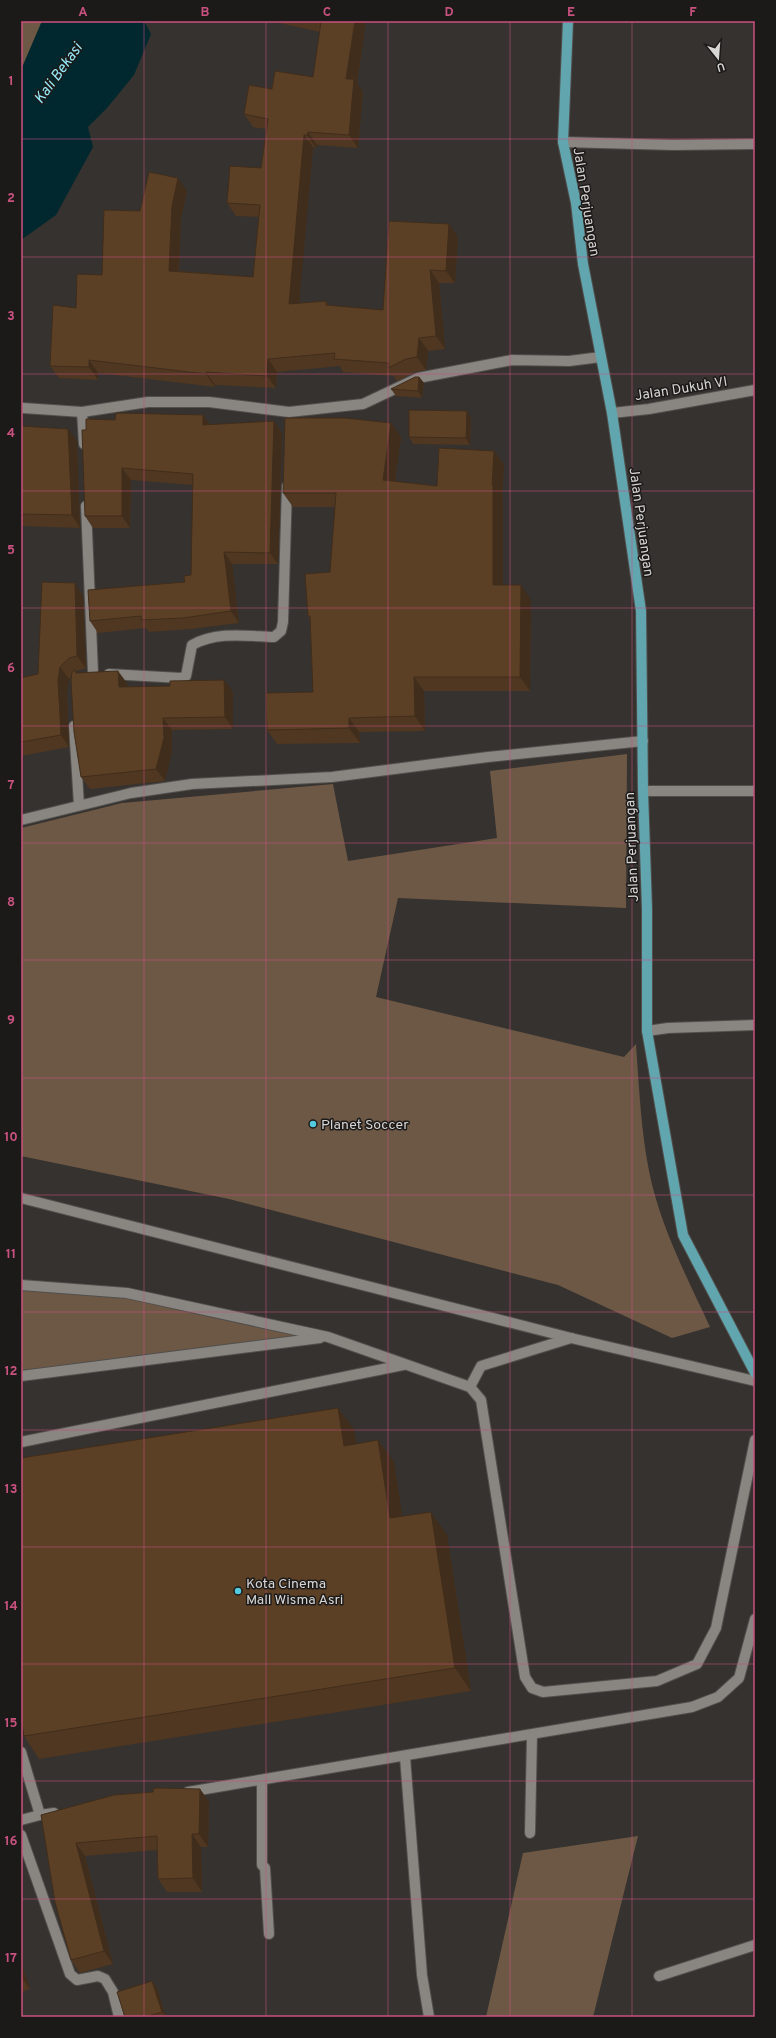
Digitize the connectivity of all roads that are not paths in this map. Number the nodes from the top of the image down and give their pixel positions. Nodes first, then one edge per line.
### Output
1 (568, 21) edge
2 (563, 142) junction
3 (755, 144) edge
4 (601, 357) junction
5 (755, 390) edge
6 (23, 408) dead end
7 (82, 412) junction
8 (612, 413) junction
9 (84, 458) edge
10 (287, 474) edge
11 (86, 496) edge
12 (93, 673) junction
13 (81, 676) edge
14 (74, 715) edge
15 (643, 741) junction
16 (643, 790) junction
17 (755, 791) edge
18 (79, 805) junction
19 (21, 820) edge
20 (755, 1025) edge
21 (647, 1031) junction
22 (21, 1198) edge
23 (21, 1285) edge
24 (328, 1337) junction
25 (570, 1338) junction
26 (405, 1364) junction
27 (755, 1373) edge
28 (21, 1376) edge
29 (755, 1381) edge
30 (470, 1387) junction
31 (755, 1440) edge
32 (21, 1442) edge
33 (755, 1620) edge
34 (532, 1735) junction
35 (21, 1752) edge
36 (405, 1756) junction
37 (262, 1780) junction
38 (178, 1793) edge
39 (63, 1812) edge
40 (40, 1815) junction
41 (21, 1820) edge
42 (530, 1833) dead end
43 (21, 1835) edge
44 (269, 1934) dead end
45 (755, 1944) edge
46 (659, 1976) dead end
47 (119, 2017) edge
48 (429, 2017) edge

1 - 2 main road, Jalan Perjuangan
2 - 3 street
2 - 4 main road, Jalan Perjuangan
4 - 7 street
4 - 8 main road, Jalan Perjuangan
5 - 8 street, Jalan Dukuh VI
6 - 7 street
7 - 9 street
8 - 15 main road, Jalan Perjuangan
10 - 12 street
11 - 12 street
12 - 13 street
14 - 18 street
15 - 16 main road, Jalan Perjuangan
15 - 18 street
16 - 17 street
16 - 21 main road, Jalan Perjuangan
18 - 19 street
20 - 21 street
21 - 27 main road, Jalan Perjuangan
22 - 25 street
23 - 24 street
24 - 26 street
24 - 28 street
25 - 29 street
25 - 30 street
26 - 30 street
26 - 32 street
30 - 31 street
33 - 34 street
34 - 36 street
34 - 42 street
35 - 40 street
36 - 37 street
36 - 48 street
37 - 38 street
37 - 44 street
39 - 40 street
40 - 41 street
43 - 47 street
45 - 46 street

